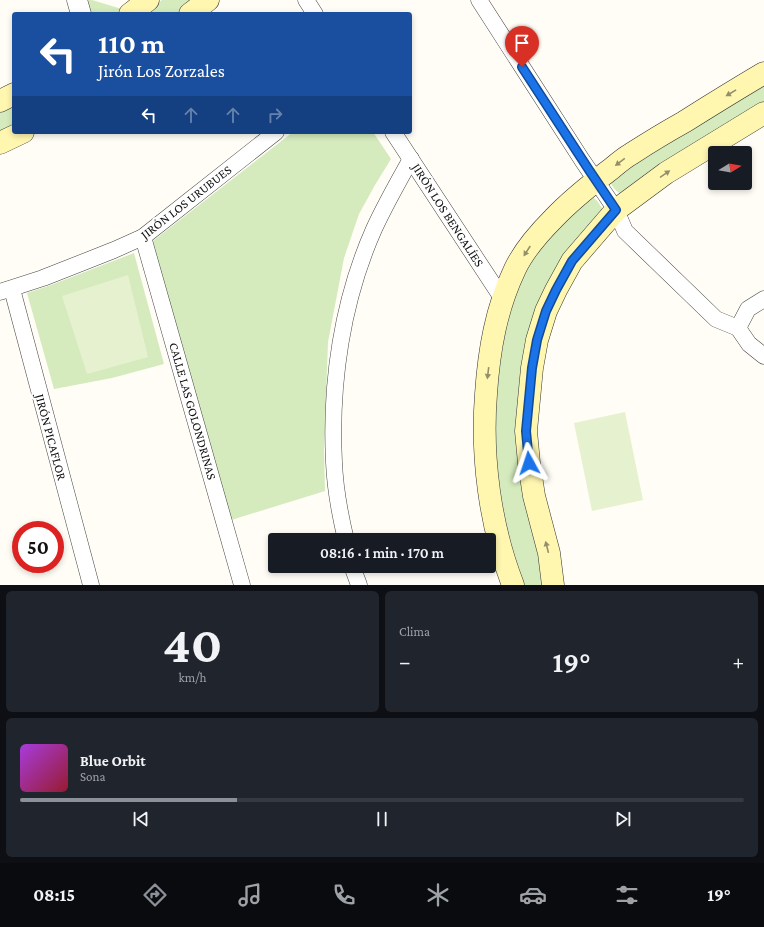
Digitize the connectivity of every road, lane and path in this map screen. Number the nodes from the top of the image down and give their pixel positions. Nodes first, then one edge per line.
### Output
1 (77, 0) edge
2 (143, 0) edge
3 (147, 0) edge
4 (208, 0) edge
5 (306, 0) edge
6 (479, 0) edge
7 (80, 12) edge
8 (132, 12) edge
9 (193, 12) edge
10 (314, 12) edge
11 (764, 73) edge
12 (12, 95) edge
13 (0, 101) edge
14 (764, 113) edge
15 (20, 134) edge
16 (273, 134) edge
17 (394, 134) edge
18 (0, 143) edge
19 (411, 160) junction
20 (596, 180) junction
21 (616, 210) junction
22 (143, 237) junction
23 (6, 290) edge
24 (502, 298) junction
25 (764, 299) edge
26 (738, 328) junction
27 (764, 356) edge
28 (345, 533) edge
29 (354, 573) edge
30 (91, 585) edge
31 (242, 585) edge
32 (358, 585) edge
33 (513, 585) edge
34 (554, 585) edge

1 - 7 street
2 - 3 main road
3 - 8 main road
4 - 9 main road
5 - 10 street
6 - 20 street
11 -> 20 main road
12 - 13 main road
21 -> 14 main road
15 - 18 main road
16 - 22 street, JIRÓN LOS URUBUES
17 - 19 street, JIRÓN LOS BENGALÍES
19 - 24 street, JIRÓN LOS BENGALÍES
19 - 28 street
20 - 21 street
20 -> 24 main road
21 - 26 street
34 -> 21 main road
22 - 23 street, JIRÓN LOS URUBUES
22 - 31 street, CALLE LAS GOLONDRINAS
23 - 30 street, JIRÓN PICAFLOR
24 -> 33 main road
25 - 26 street
26 - 27 street
29 - 32 street

